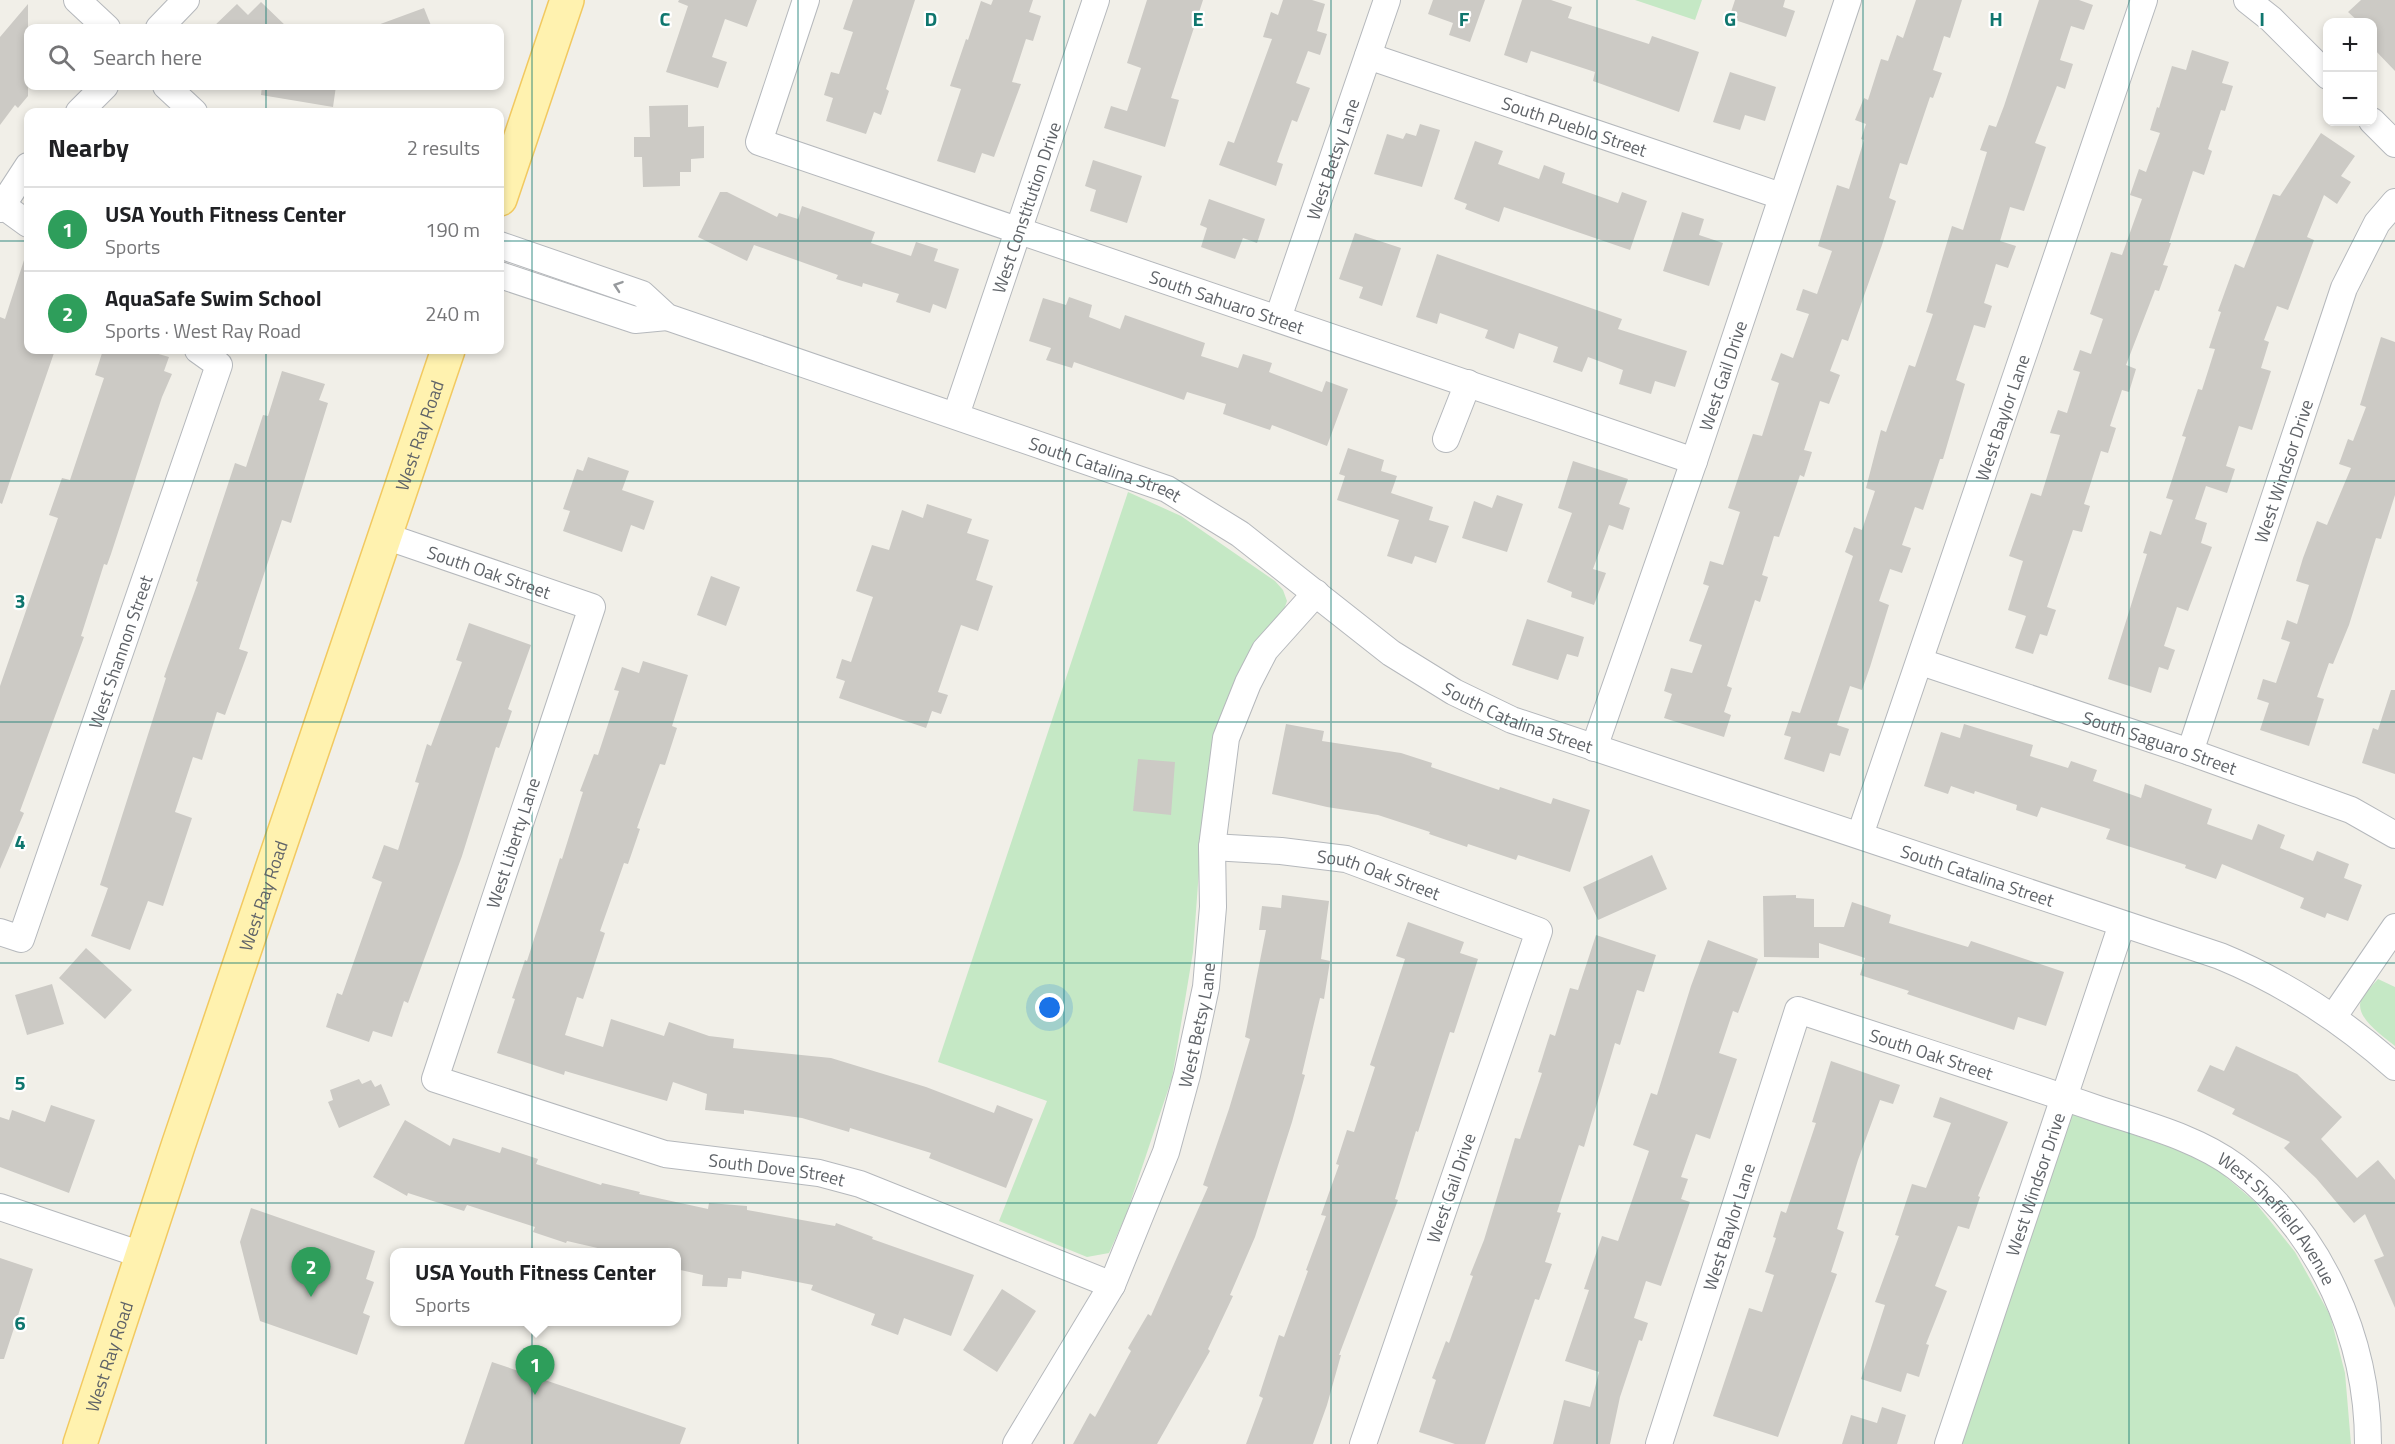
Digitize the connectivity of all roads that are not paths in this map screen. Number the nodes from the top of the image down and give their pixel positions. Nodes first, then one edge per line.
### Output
1 (77, 0) edge
2 (186, 0) edge
3 (567, 0) edge
4 (806, 0) edge
5 (1096, 0) edge
6 (1387, 0) edge
7 (1848, 0) edge
8 (2144, 0) edge
9 (2247, 0) edge
10 (103, 24) edge
11 (163, 24) edge
12 (1368, 56) junction
13 (2324, 72) edge
14 (101, 90) edge
15 (170, 90) edge
16 (83, 108) edge
17 (190, 108) edge
18 (2377, 125) edge
19 (2395, 144) edge
20 (24, 172) edge
21 (504, 187) edge
22 (1781, 196) junction
23 (2395, 202) edge
24 (1, 207) edge
25 (24, 221) edge
26 (1018, 231) junction
27 (504, 246) edge
28 (504, 276) edge
29 (667, 317) junction
30 (1278, 318) junction
31 (204, 354) edge
32 (447, 354) edge
33 (1468, 383) junction
34 (956, 415) junction
35 (1446, 439) dead end
36 (1694, 461) junction
37 (385, 536) junction
38 (1316, 593) junction
39 (592, 607) joint
40 (1921, 662) junction
41 (1594, 748) junction
42 (2190, 752) junction
43 (2395, 834) edge
44 (1860, 836) junction
45 (1212, 847) junction
46 (2122, 924) junction
47 (2395, 927) edge
48 (1539, 932) joint
49 (11, 935) edge
50 (1798, 1010) joint
51 (2334, 1016) junction
52 (2395, 1066) edge
53 (435, 1079) joint
54 (2065, 1097) junction
55 (0, 1207) edge
56 (142, 1255) junction
57 (1112, 1285) junction
58 (80, 1444) edge
59 (1017, 1444) edge
60 (1363, 1444) edge
61 (1659, 1444) edge
62 (1948, 1444) edge
63 (2368, 1444) edge

1 - 10 street
2 - 11 street
3 - 21 main road
4 - 26 street, South Sahuaro Street
5 - 26 street, West Constitution Drive
6 - 12 street, West Betsy Lane
7 - 22 street, West Gail Drive
8 - 40 street, West Baylor Lane
9 - 13 street
12 - 22 street, South Pueblo Street
12 - 30 street, West Betsy Lane
14 - 16 street
15 - 17 street
18 - 19 street
20 - 24 street
22 - 36 street, West Gail Drive
23 - 42 street, West Windsor Drive
24 - 25 street
26 - 30 street, South Sahuaro Street
26 - 34 street, West Constitution Drive
29 -> 27 street, South Catalina Street
28 - 29 street, South Catalina Street
29 - 34 street, South Catalina Street
30 - 33 street, South Sahuaro Street
31 - 49 street, West Shannon Street
32 - 37 main road, West Ray Road
33 - 35 street
33 - 36 street, South Sahuaro Street
34 - 38 street, South Catalina Street
36 - 41 street, West Gail Drive
37 - 39 street, South Oak Street
37 - 56 main road, West Ray Road
38 - 41 street, South Catalina Street
38 - 45 street, West Betsy Lane
39 - 53 street, West Liberty Lane
40 - 42 street, South Saguaro Street
40 - 44 street, West Baylor Lane
41 - 44 street, South Catalina Street
42 - 43 street, South Saguaro Street
44 - 46 street, South Catalina Street
45 - 48 street, South Oak Street
45 - 57 street, West Betsy Lane
46 - 51 street, South Catalina Street
46 - 54 street, West Windsor Drive
47 - 51 street
48 - 60 street, West Gail Drive
50 - 54 street, South Oak Street
50 - 61 street, West Baylor Lane
51 - 52 street, South Catalina Street
53 - 57 street, South Dove Street
54 - 62 street, West Windsor Drive
54 - 63 street, West Sheffield Avenue
55 - 56 street
56 - 58 main road, West Ray Road
57 - 59 street, West Betsy Lane

